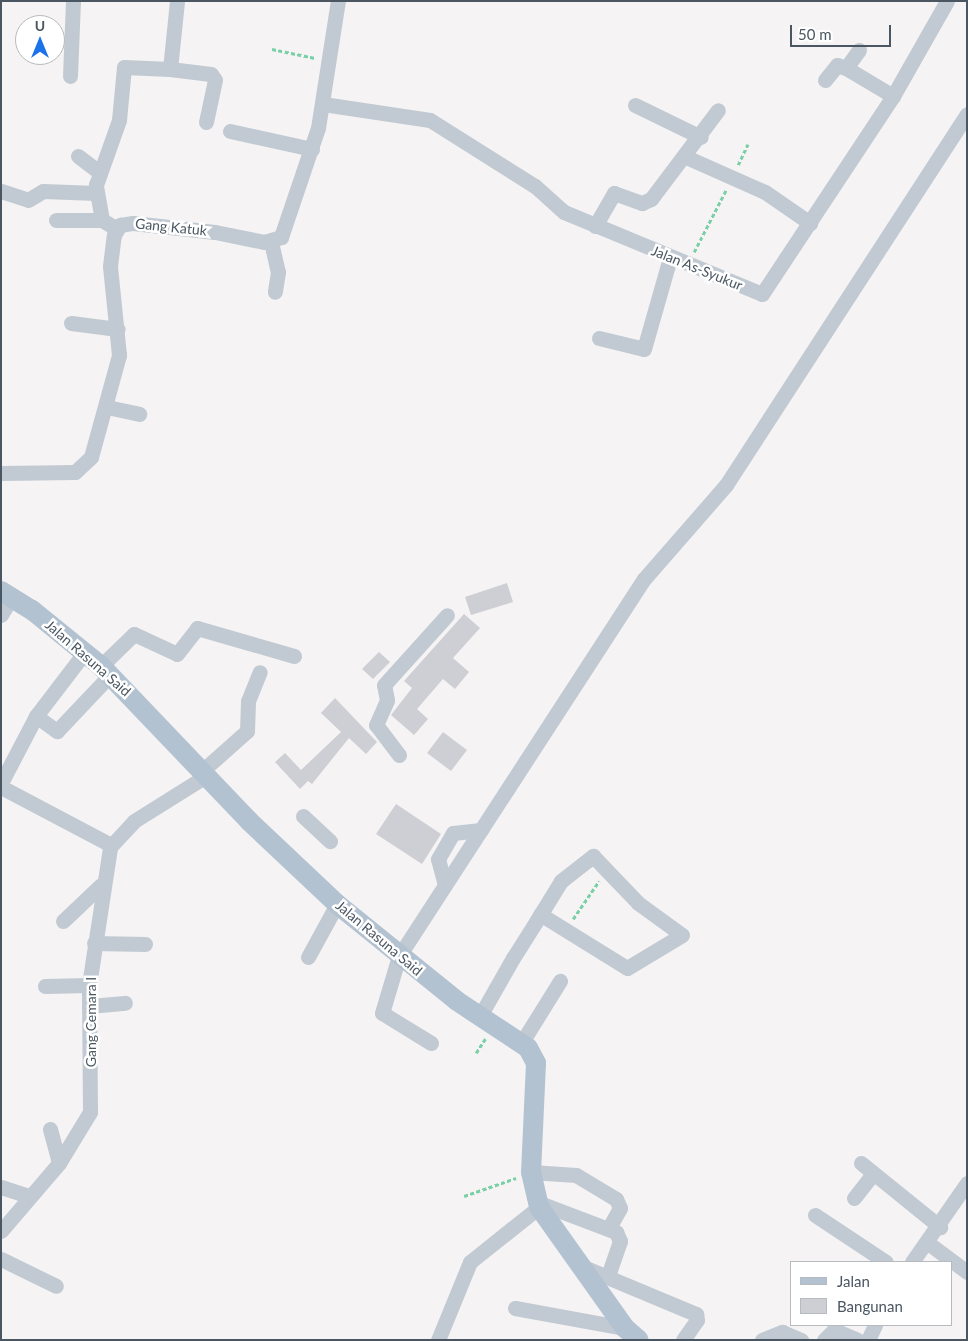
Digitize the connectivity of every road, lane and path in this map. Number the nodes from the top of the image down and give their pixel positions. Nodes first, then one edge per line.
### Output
1 (74, 1) edge
2 (176, 1) edge
3 (338, 1) edge
4 (947, 1) edge
5 (272, 49) dead end
6 (858, 50) dead end
7 (329, 60) junction
8 (846, 68) junction
9 (170, 69) junction
10 (70, 76) dead end
11 (825, 80) dead end
12 (893, 96) junction
13 (323, 104) junction
14 (635, 105) dead end
15 (718, 110) dead end
16 (967, 114) edge
17 (206, 122) dead end
18 (230, 131) dead end
19 (701, 137) junction
20 (748, 144) dead end
21 (312, 149) junction
22 (78, 156) dead end
23 (686, 157) junction
24 (98, 172) junction
25 (732, 180) junction
26 (1, 191) edge
27 (96, 193) junction
28 (56, 220) dead end
29 (102, 220) junction
30 (810, 222) junction
31 (595, 226) junction
32 (117, 228) junction
33 (271, 242) junction
34 (670, 258) junction
35 (688, 265) junction
36 (275, 292) dead end
37 (71, 323) dead end
38 (118, 329) junction
39 (599, 338) dead end
40 (108, 407) junction
41 (139, 414) dead end
42 (1, 473) edge
43 (7, 594) edge
44 (1, 615) edge
45 (447, 616) dead end
46 (85, 652) junction
47 (294, 656) dead end
48 (105, 671) junction
49 (260, 672) dead end
50 (36, 716) junction
51 (399, 755) dead end
52 (204, 773) junction
53 (1, 783) edge
54 (1, 787) edge
55 (303, 816) dead end
56 (481, 830) junction
57 (330, 841) dead end
58 (111, 845) junction
59 (606, 872) junction
60 (101, 885) junction
61 (445, 885) junction
62 (337, 904) junction
63 (540, 914) junction
64 (63, 921) dead end
65 (567, 931) junction
66 (94, 943) junction
67 (145, 944) dead end
68 (399, 956) junction
69 (308, 957) dead end
70 (560, 981) dead end
71 (89, 985) junction
72 (45, 986) dead end
73 (125, 1003) dead end
74 (89, 1006) junction
75 (480, 1016) junction
76 (522, 1042) junction
77 (431, 1043) dead end
78 (50, 1129) dead end
79 (59, 1163) junction
80 (861, 1163) dead end
81 (531, 1172) junction
82 (873, 1174) junction
83 (1, 1187) edge
84 (965, 1192) edge
85 (28, 1196) junction
86 (464, 1196) dead end
87 (854, 1198) dead end
88 (538, 1205) junction
89 (815, 1215) dead end
90 (940, 1227) junction
91 (609, 1228) junction
92 (1, 1230) edge
93 (928, 1243) junction
94 (1, 1259) edge
95 (884, 1261) edge
96 (913, 1261) edge
97 (948, 1261) edge
98 (953, 1264) edge
99 (581, 1266) junction
100 (967, 1272) edge
101 (608, 1276) junction
102 (56, 1286) dead end
103 (515, 1308) dead end
104 (875, 1326) edge
105 (632, 1334) edge
106 (438, 1340) edge
107 (682, 1340) edge
108 (762, 1340) edge
109 (802, 1340) edge
110 (824, 1340) edge
111 (857, 1340) edge
112 (868, 1340) edge

1 - 10 street
2 - 9 street
3 - 7 street
4 - 12 street, Jalan As-Syukur
5 - 7 path
6 - 8 street
7 - 13 street
8 - 11 street
8 - 12 street
9 - 17 street
9 - 24 street
12 - 30 street, Jalan As-Syukur
13 - 21 street
13 - 31 street, Jalan As-Syukur
14 - 19 street
15 - 19 street
16 - 56 street
18 - 21 street
19 - 23 street
20 - 25 path
21 - 33 street
22 - 24 street
23 - 25 street
23 - 31 street
24 - 27 street
25 - 30 street
25 - 35 path
26 - 27 street
27 - 29 street
28 - 29 street
29 - 32 street
30 - 35 street, Jalan As-Syukur
31 - 34 street, Jalan As-Syukur
32 - 33 street, Gang Katuk
32 - 38 street, Gang Katuk
33 - 36 street
34 - 35 street, Jalan As-Syukur
34 - 39 street
37 - 38 street
38 - 40 street, Gang Katuk
40 - 41 street
40 - 42 street, Gang Katuk
43 - 44 street
43 - 46 main road, Jalan Rasuna Said
45 - 51 street
46 - 48 main road, Jalan Rasuna Said
46 - 50 street
47 - 48 street
48 - 50 street
48 - 52 main road, Jalan Rasuna Said
49 - 52 street, Gang Cemara I
50 - 53 street
52 - 58 street, Gang Cemara I
52 - 62 main road, Jalan Rasuna Said
54 - 58 street
55 - 57 street
56 - 61 street
56 - 61 street
58 - 60 street, Gang Cemara I
59 - 63 street
59 - 65 path
59 - 65 street
60 - 64 street
60 - 66 street, Gang Cemara I
61 - 68 street
62 - 68 main road, Jalan Rasuna Said
62 - 69 street
63 - 65 street
63 - 75 street
66 - 67 street
66 - 71 street, Gang Cemara I
68 - 75 main road, Jalan Rasuna Said
68 - 77 street
70 - 76 street
71 - 72 street
71 - 74 street, Gang Cemara I
73 - 74 street
74 - 79 street, Gang Cemara I
75 - 76 main road, Jalan Rasuna Said
76 - 81 main road, Jalan Rasuna Said
78 - 79 street
79 - 85 street, Gang Cemara I
80 - 82 street
81 - 86 path
81 - 88 main road, Jalan Rasuna Said
81 - 91 street
82 - 87 street
82 - 90 street
83 - 85 street
84 - 90 street
85 - 92 street, Gang Cemara I
88 - 91 street
88 - 99 main road, Jalan Rasuna Said
88 - 106 street
89 - 95 street
90 - 93 street
91 - 101 street
93 - 96 street
93 - 97 street
94 - 102 street
98 - 100 street
99 - 101 street
99 - 105 main road, Jalan Rasuna Said
101 - 107 street
103 - 105 street
104 - 112 street
108 - 109 street
110 - 111 street

